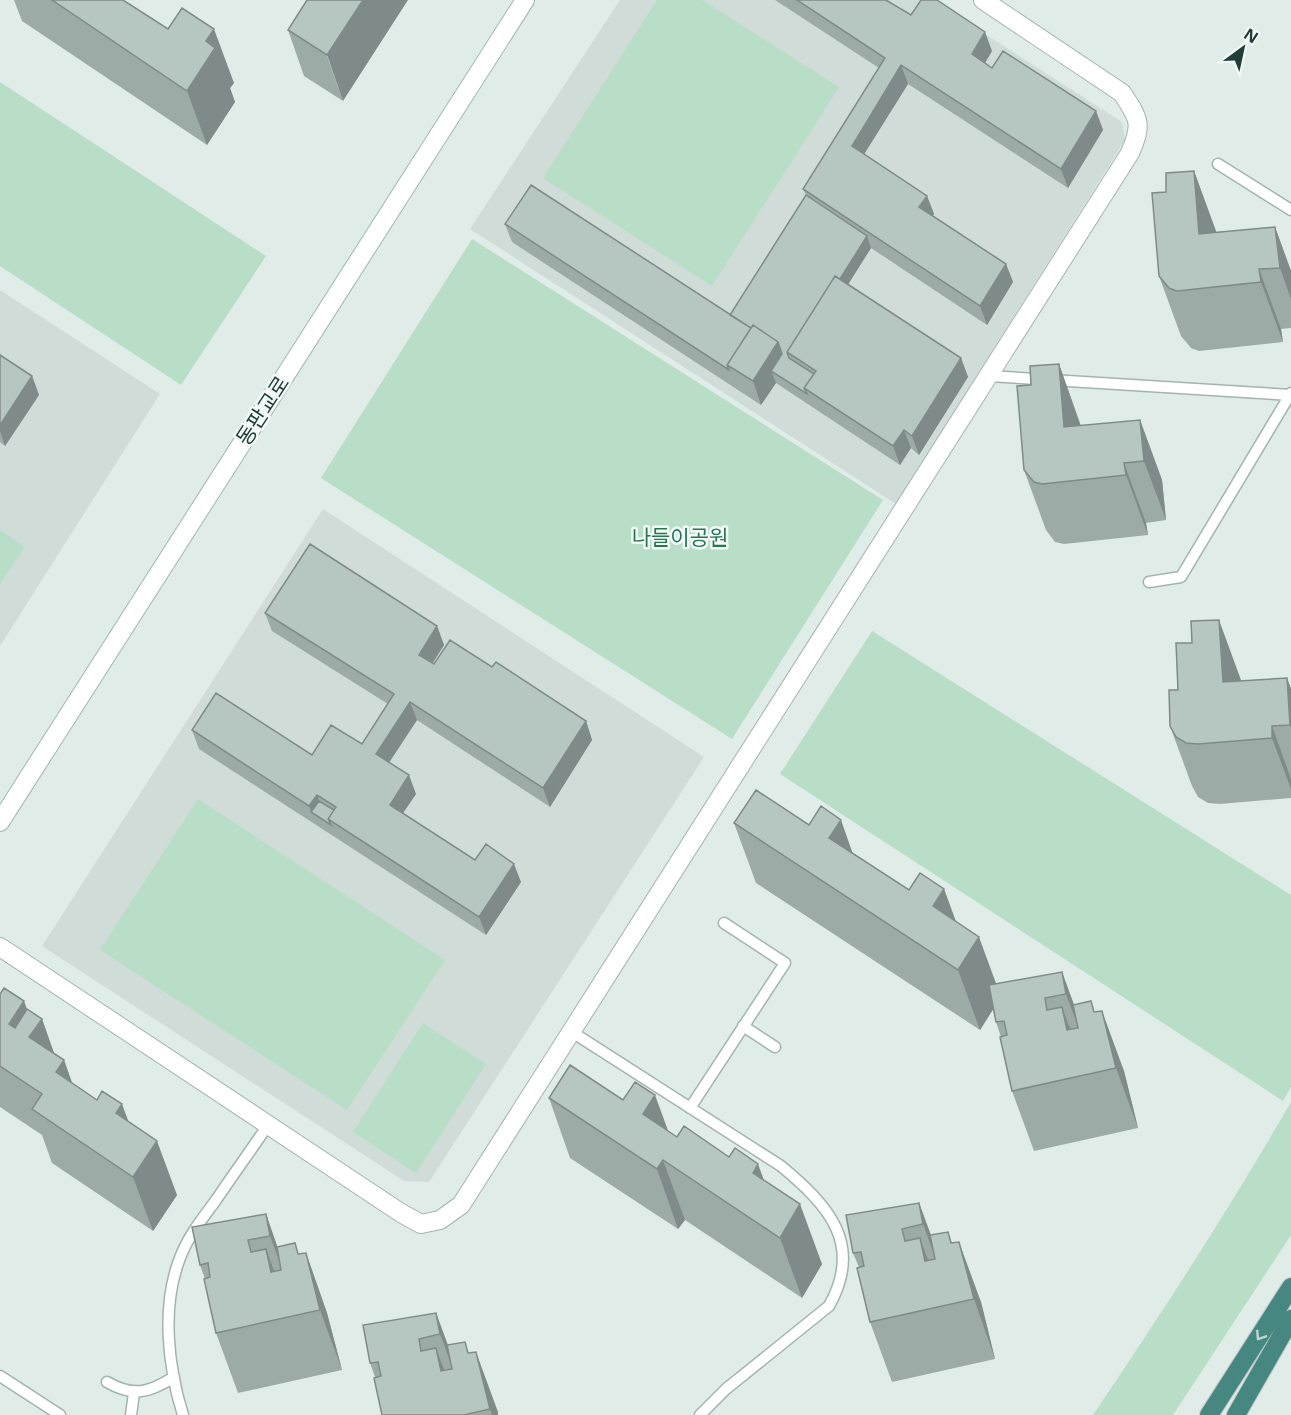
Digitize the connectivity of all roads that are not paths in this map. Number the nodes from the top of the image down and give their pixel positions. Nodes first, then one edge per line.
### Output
1 (525, 0) edge
2 (983, 0) edge
3 (1218, 164) dead end
4 (1291, 210) edge
5 (989, 376) junction
6 (1291, 394) edge
7 (1149, 582) dead end
8 (0, 822) edge
9 (724, 923) dead end
10 (0, 947) edge
11 (743, 1026) junction
12 (572, 1032) junction
13 (775, 1047) dead end
14 (690, 1108) junction
15 (268, 1125) junction
16 (1291, 1287) edge
17 (1291, 1319) edge
18 (0, 1376) edge
19 (174, 1377) junction
20 (107, 1382) dead end
21 (134, 1392) junction
22 (60, 1415) edge
23 (131, 1415) edge
24 (183, 1415) edge
25 (700, 1415) edge
26 (1209, 1415) edge
27 (1236, 1415) edge

1 - 8 street, 동판교로
2 - 5 street
3 - 4 lane
5 - 6 lane
5 - 12 street
6 - 7 lane
9 - 11 lane
10 - 15 street
11 - 13 lane
11 - 14 lane
12 - 14 lane
12 - 15 street
14 - 25 lane
15 - 19 lane
16 -> 26 highway
17 - 27 highway
18 - 22 lane
19 - 21 lane
19 - 24 lane
20 - 21 lane
21 - 23 lane

